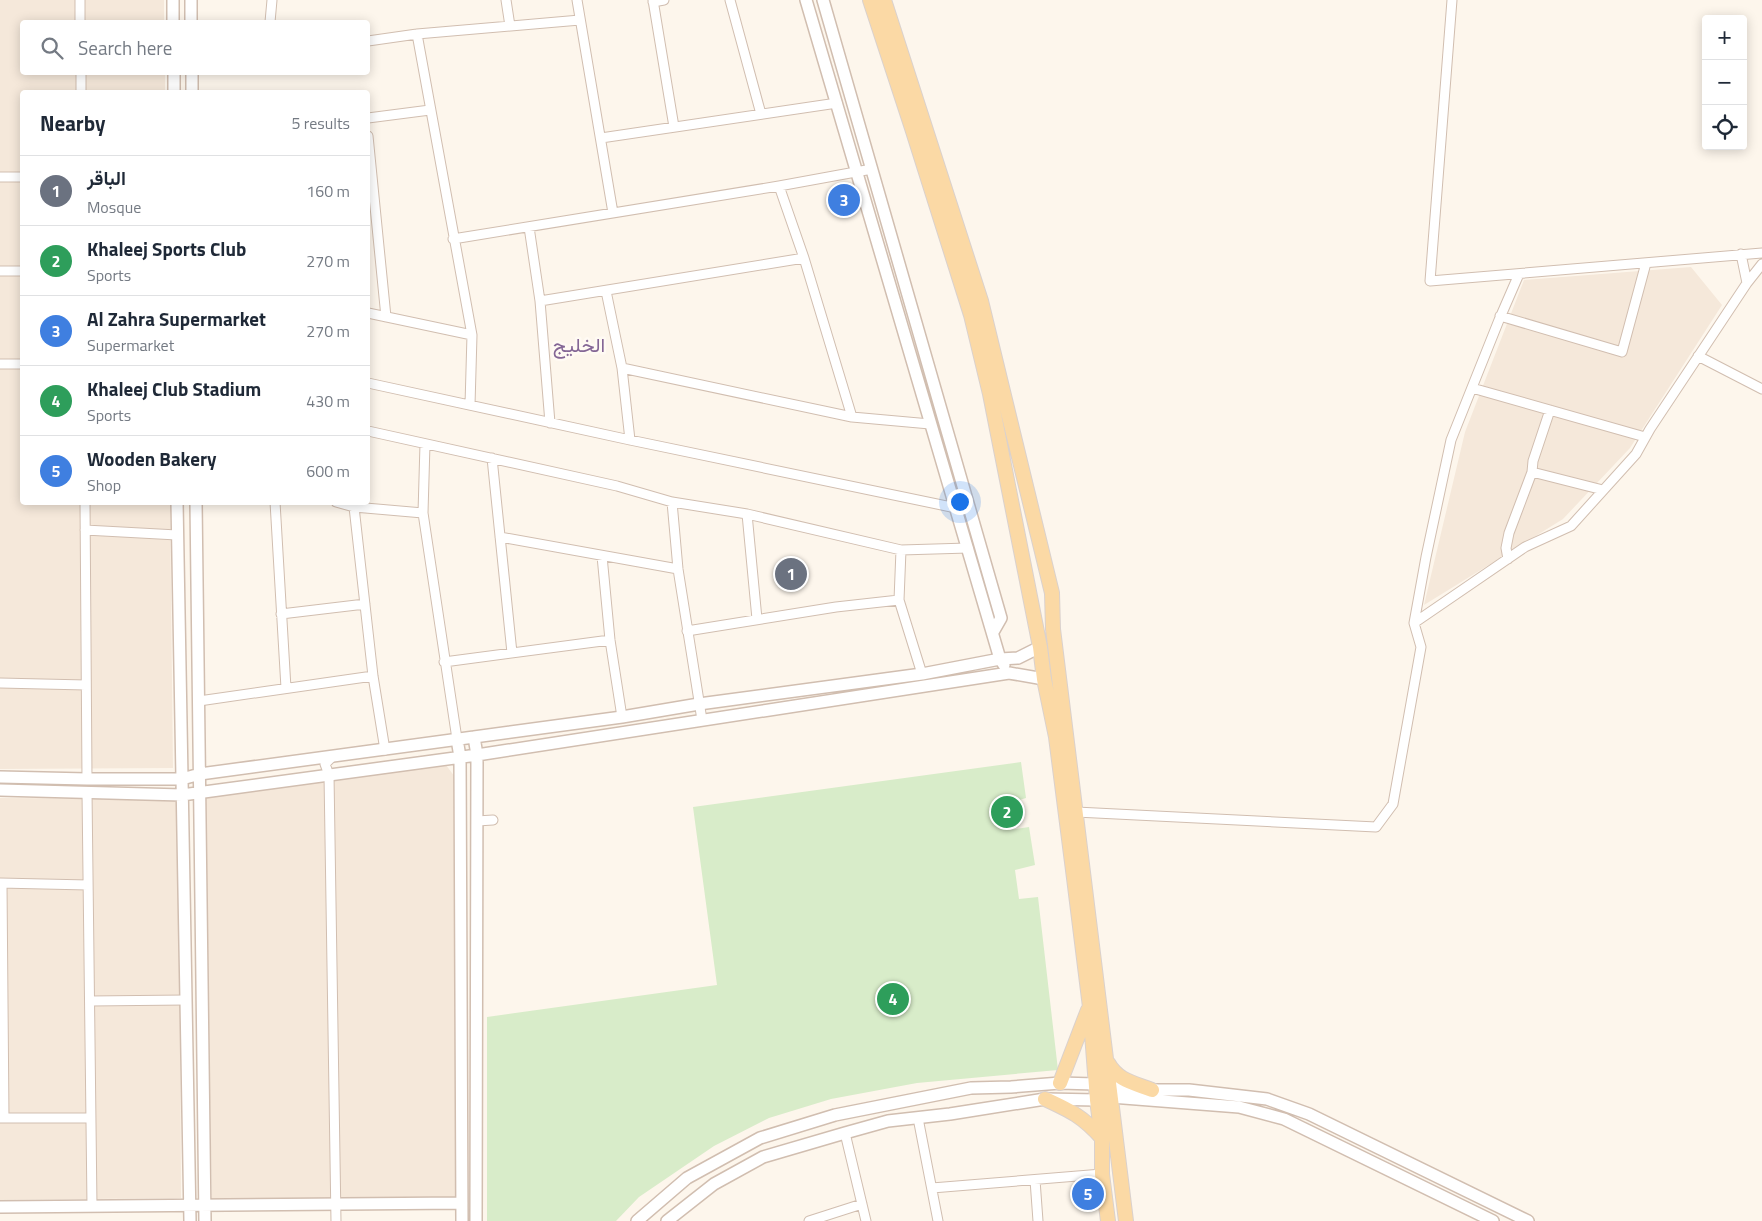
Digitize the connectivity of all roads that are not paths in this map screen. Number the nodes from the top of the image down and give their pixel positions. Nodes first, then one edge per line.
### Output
1 (80, 0) edge
2 (173, 0) edge
3 (191, 0) edge
4 (272, 0) edge
5 (506, 0) edge
6 (576, 0) edge
7 (664, 0) edge
8 (730, 0) edge
9 (806, 0) edge
10 (823, 0) edge
11 (870, 0) edge
12 (884, 0) edge
13 (1452, 0) edge
14 (653, 1) edge
15 (80, 20) edge
16 (173, 20) edge
17 (191, 20) edge
18 (270, 20) edge
19 (580, 20) junction
20 (510, 26) junction
21 (417, 34) junction
22 (370, 41) edge
23 (81, 75) edge
24 (174, 75) edge
25 (192, 75) edge
26 (81, 90) edge
27 (174, 90) edge
28 (192, 90) edge
29 (837, 102) junction
30 (430, 110) junction
31 (761, 114) junction
32 (370, 118) edge
33 (674, 127) junction
34 (601, 138) junction
35 (872, 169) junction
36 (857, 172) junction
37 (0, 177) edge
38 (20, 177) edge
39 (779, 186) junction
40 (370, 187) edge
41 (613, 212) junction
42 (529, 227) junction
43 (453, 238) junction
44 (1762, 253) edge
45 (1741, 254) junction
46 (804, 258) junction
47 (1646, 262) junction
48 (1762, 264) edge
49 (0, 271) edge
50 (20, 271) edge
51 (1519, 274) junction
52 (1747, 282) junction
53 (606, 291) junction
54 (540, 301) junction
55 (370, 313) edge
56 (1500, 316) junction
57 (386, 317) junction
58 (472, 335) junction
59 (1698, 356) junction
60 (0, 364) edge
61 (20, 364) edge
62 (622, 368) junction
63 (370, 382) edge
64 (1472, 388) junction
65 (1762, 389) edge
66 (470, 405) junction
67 (1550, 410) junction
68 (852, 417) junction
69 (550, 423) junction
70 (930, 424) junction
71 (370, 432) edge
72 (1645, 437) junction
73 (630, 440) junction
74 (425, 444) junction
75 (492, 458) junction
76 (1532, 472) junction
77 (1603, 490) junction
78 (672, 502) junction
79 (85, 505) edge
80 (177, 505) edge
81 (196, 505) edge
82 (275, 505) edge
83 (347, 505) edge
84 (354, 507) junction
85 (956, 508) junction
86 (423, 513) junction
87 (747, 514) junction
88 (85, 530) junction
89 (177, 535) junction
90 (500, 537) junction
91 (968, 548) junction
92 (901, 550) junction
93 (602, 556) junction
94 (1508, 559) junction
95 (678, 569) junction
96 (899, 600) junction
97 (365, 604) junction
98 (281, 614) junction
99 (758, 620) junction
100 (1414, 623) junction
101 (687, 631) junction
102 (993, 632) junction
103 (610, 640) junction
104 (1040, 647) junction
105 (512, 653) junction
106 (1000, 659) junction
107 (444, 662) junction
108 (1009, 673) junction
109 (922, 674) junction
110 (373, 676) junction
111 (1044, 679) junction
112 (0, 683) edge
113 (86, 684) junction
114 (286, 688) junction
115 (199, 701) junction
116 (699, 704) junction
117 (622, 717) junction
118 (702, 720) junction
119 (474, 737) junction
120 (457, 739) junction
121 (385, 750) junction
122 (476, 755) junction
123 (332, 757) junction
124 (460, 757) junction
125 (200, 774) junction
126 (329, 775) junction
127 (0, 777) edge
128 (87, 779) junction
129 (182, 779) junction
130 (0, 790) edge
131 (87, 792) junction
132 (200, 793) junction
133 (182, 795) junction
134 (1076, 812) junction
135 (493, 820) dead end
136 (476, 821) junction
137 (1, 884) edge
138 (88, 885) junction
139 (1, 963) edge
140 (186, 1000) junction
141 (90, 1001) junction
142 (1090, 1008) junction
143 (2, 1025) edge
144 (1107, 1062) junction
145 (1060, 1083) junction
146 (1096, 1084) junction
147 (1152, 1090) junction
148 (1106, 1095) junction
149 (1045, 1099) junction
150 (2, 1118) edge
151 (91, 1118) junction
152 (918, 1118) junction
153 (845, 1133) junction
154 (1102, 1138) junction
155 (1102, 1174) junction
156 (1035, 1180) junction
157 (932, 1188) junction
158 (462, 1203) junction
159 (335, 1204) junction
160 (862, 1204) junction
161 (190, 1205) junction
162 (205, 1205) junction
163 (92, 1206) junction
164 (0, 1207) edge
165 (190, 1221) edge
166 (205, 1221) edge
167 (336, 1221) edge
168 (462, 1221) edge
169 (476, 1221) edge
170 (636, 1221) edge
171 (667, 1221) edge
172 (809, 1221) edge
173 (866, 1221) edge
174 (938, 1221) edge
175 (1038, 1221) edge
176 (1108, 1221) edge
177 (1126, 1221) edge
178 (1493, 1221) edge
179 (1528, 1221) edge

1 - 15 street
2 - 16 street
3 - 17 street
4 - 18 street
5 - 20 street
6 - 19 street
7 - 14 street
8 - 31 street
9 - 29 street
10 - 35 street
11 - 104 main road
12 - 134 main road
13 - 51 street
14 - 33 street
19 - 20 street
19 - 34 street
20 - 21 street
21 - 22 street
21 - 30 street
23 - 26 street
24 - 27 street
25 - 28 street
29 - 31 street
29 - 36 street
30 - 32 street
30 - 43 street
31 - 33 street
33 - 34 street
34 - 41 street
35 - 36 street
35 - 102 street
36 - 39 street
36 - 70 street
37 - 38 street
39 - 41 street
39 - 46 street
40 - 57 street
41 - 42 street
42 - 43 street
42 - 54 street
43 - 58 street
44 - 45 street
45 - 47 street
45 - 52 street
46 - 53 street
46 - 68 street
47 - 51 street
47 - 56 street
48 - 52 street
49 - 50 street
51 - 56 street
52 - 59 street
53 - 54 street
53 - 62 street
54 - 69 street
55 - 57 street
56 - 64 street
57 - 58 street
58 - 66 street
59 - 65 street
59 - 72 street
60 - 61 street
62 - 68 street
62 - 73 street
63 - 66 street
64 - 67 street
64 - 100 street
66 - 69 street
67 - 72 street
67 - 76 street
68 - 70 street
69 - 73 street
70 - 85 street
71 - 74 street
72 - 77 street
73 - 85 street
74 - 75 street
74 - 86 street
75 - 78 street
75 - 90 street
76 - 77 street
76 - 94 street
77 - 94 street
78 - 87 street
78 - 95 street
79 - 88 street
80 - 89 street
81 - 115 street
82 - 98 street
83 - 84 street
84 - 86 street
84 - 97 street
85 - 91 street
86 - 107 street
87 - 92 street
87 - 99 street
88 - 89 street
88 - 113 street
89 - 129 street
90 - 93 street
90 - 105 street
91 - 92 street
91 - 102 street
92 - 96 street
93 - 95 street
93 - 103 street
94 - 100 street
95 - 101 street
96 - 99 street
96 - 109 street
97 - 98 street
97 - 110 street
98 - 114 street
99 - 101 street
100 - 134 street
101 - 116 street
102 - 106 street
103 - 105 street
103 - 117 street
104 - 106 street
104 - 111 main road
105 - 107 street
106 - 108 street
106 - 109 street
107 - 120 street
108 - 111 street
108 - 118 street
109 - 116 street
110 - 114 street
110 - 121 street
111 - 142 main road
112 - 113 street
113 - 128 street
114 - 115 street
115 - 125 street
116 - 117 street
116 - 118 street
117 - 119 street
118 - 122 street
119 - 120 street
119 - 122 street
120 - 121 street
120 - 124 street
121 - 123 street
122 - 124 street
122 - 136 street
123 - 125 street
123 - 126 street
124 - 126 street
124 - 158 street
125 - 129 street
125 - 132 street
126 - 132 street
126 - 159 street
127 - 128 street
128 - 129 street
129 - 133 street
130 - 131 street
131 - 133 street
131 - 138 street
132 - 133 street
132 - 162 street
133 - 140 street
134 - 144 main road
135 - 136 street
136 - 169 street
137 - 138 street
137 - 139 street
138 - 141 street
139 - 143 street
140 - 141 street
140 - 161 street
141 - 151 street
142 - 145 main road
142 - 146 main road
143 - 150 street
144 - 147 main road
144 - 148 main road
145 - 146 street
145 - 170 street
146 - 148 main road
147 - 148 street
147 - 179 street
148 - 149 street
148 - 154 main road
148 - 177 main road
148 - 178 street
149 - 152 street
149 - 154 main road
150 - 151 street
151 - 163 street
152 - 153 street
152 - 157 street
153 - 160 street
153 - 171 street
154 - 155 main road
155 - 156 street
155 - 176 main road
156 - 157 street
156 - 175 street
157 - 174 street
158 - 159 street
158 - 168 street
159 - 162 street
159 - 167 street
160 - 172 street
160 - 173 street
161 - 162 street
161 - 163 street
161 - 165 street
162 - 166 street
163 - 164 street

